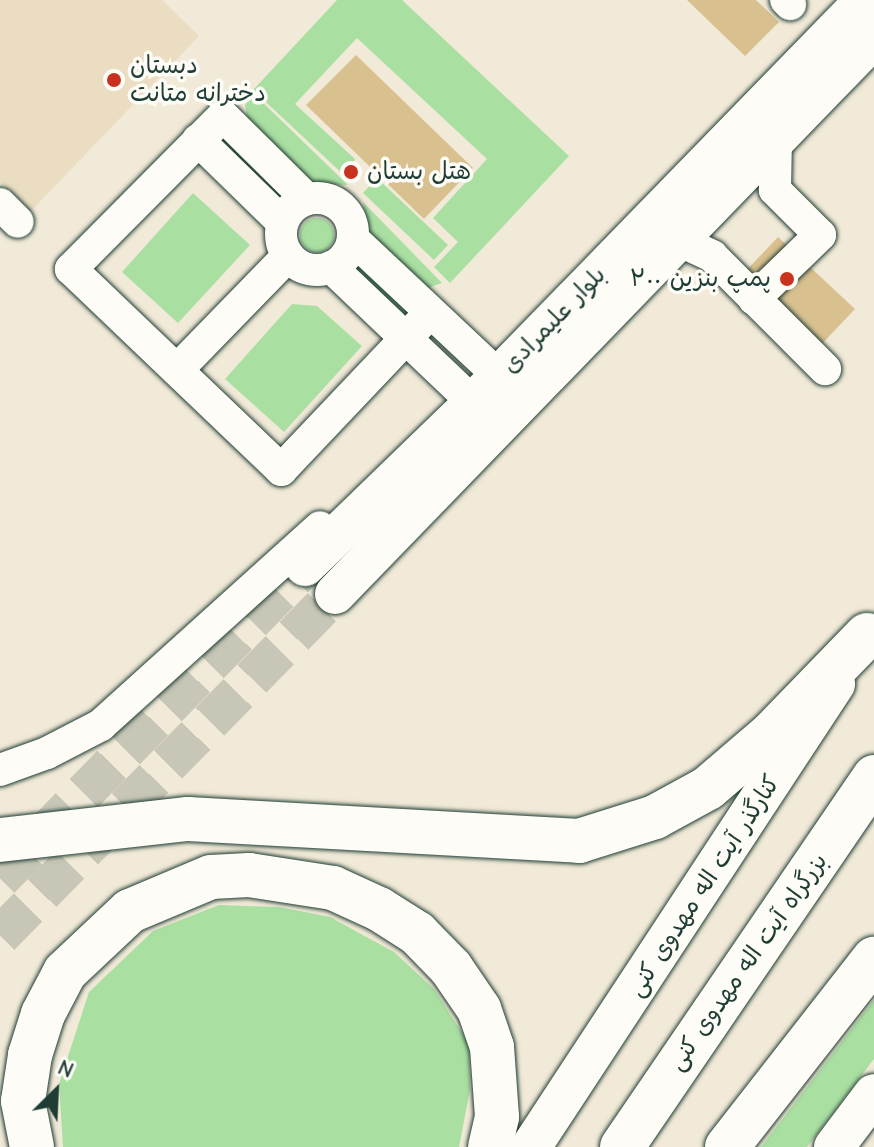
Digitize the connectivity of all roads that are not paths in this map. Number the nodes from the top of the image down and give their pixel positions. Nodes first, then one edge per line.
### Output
1 (865, 0) edge
2 (874, 38) edge
3 (776, 139) junction
4 (198, 140) junction
5 (673, 198) junction
6 (307, 199) junction
7 (282, 222) junction
8 (353, 239) junction
9 (678, 240) junction
10 (288, 256) junction
11 (331, 267) junction
12 (754, 299) junction
13 (430, 313) junction
14 (405, 339) junction
15 (485, 363) junction
16 (825, 369) dead end
17 (177, 370) junction
18 (459, 389) junction
19 (305, 566) tunnel mouth
20 (335, 594) tunnel mouth
21 (870, 629) edge
22 (0, 770) edge
23 (874, 777) edge
24 (0, 840) edge
25 (874, 959) edge
26 (874, 1094) edge
27 (32, 1147) edge
28 (490, 1147) edge
29 (531, 1147) edge
30 (622, 1147) edge
31 (727, 1147) edge
32 (834, 1147) edge

1 - 5 main road, بلوار علیمرادی
2 - 3 main road, بلوار علیمرادی
3 - 9 main road, بلوار علیمرادی
3 - 12 street
4 - 6 street
4 - 7 street
4 - 17 street
5 - 15 street
5 - 19 main road, بلوار علیمرادی
6 - 7 street
6 - 8 street
7 - 10 street
8 - 11 street
8 - 13 street
9 - 12 street
9 - 20 main road, بلوار علیمرادی
10 - 11 street
10 - 17 street
11 - 14 street
12 - 16 street
13 - 14 street
13 - 15 street
14 - 17 street
14 - 18 street
15 - 18 street
18 - 22 street
21 - 24 highway
21 - 29 main road, کنارگذر آیت اله مهدوی کنی
23 - 30 highway, بزرگراه آیت اله مهدوی کنی
25 - 31 highway
26 - 32 main road
27 - 28 highway

